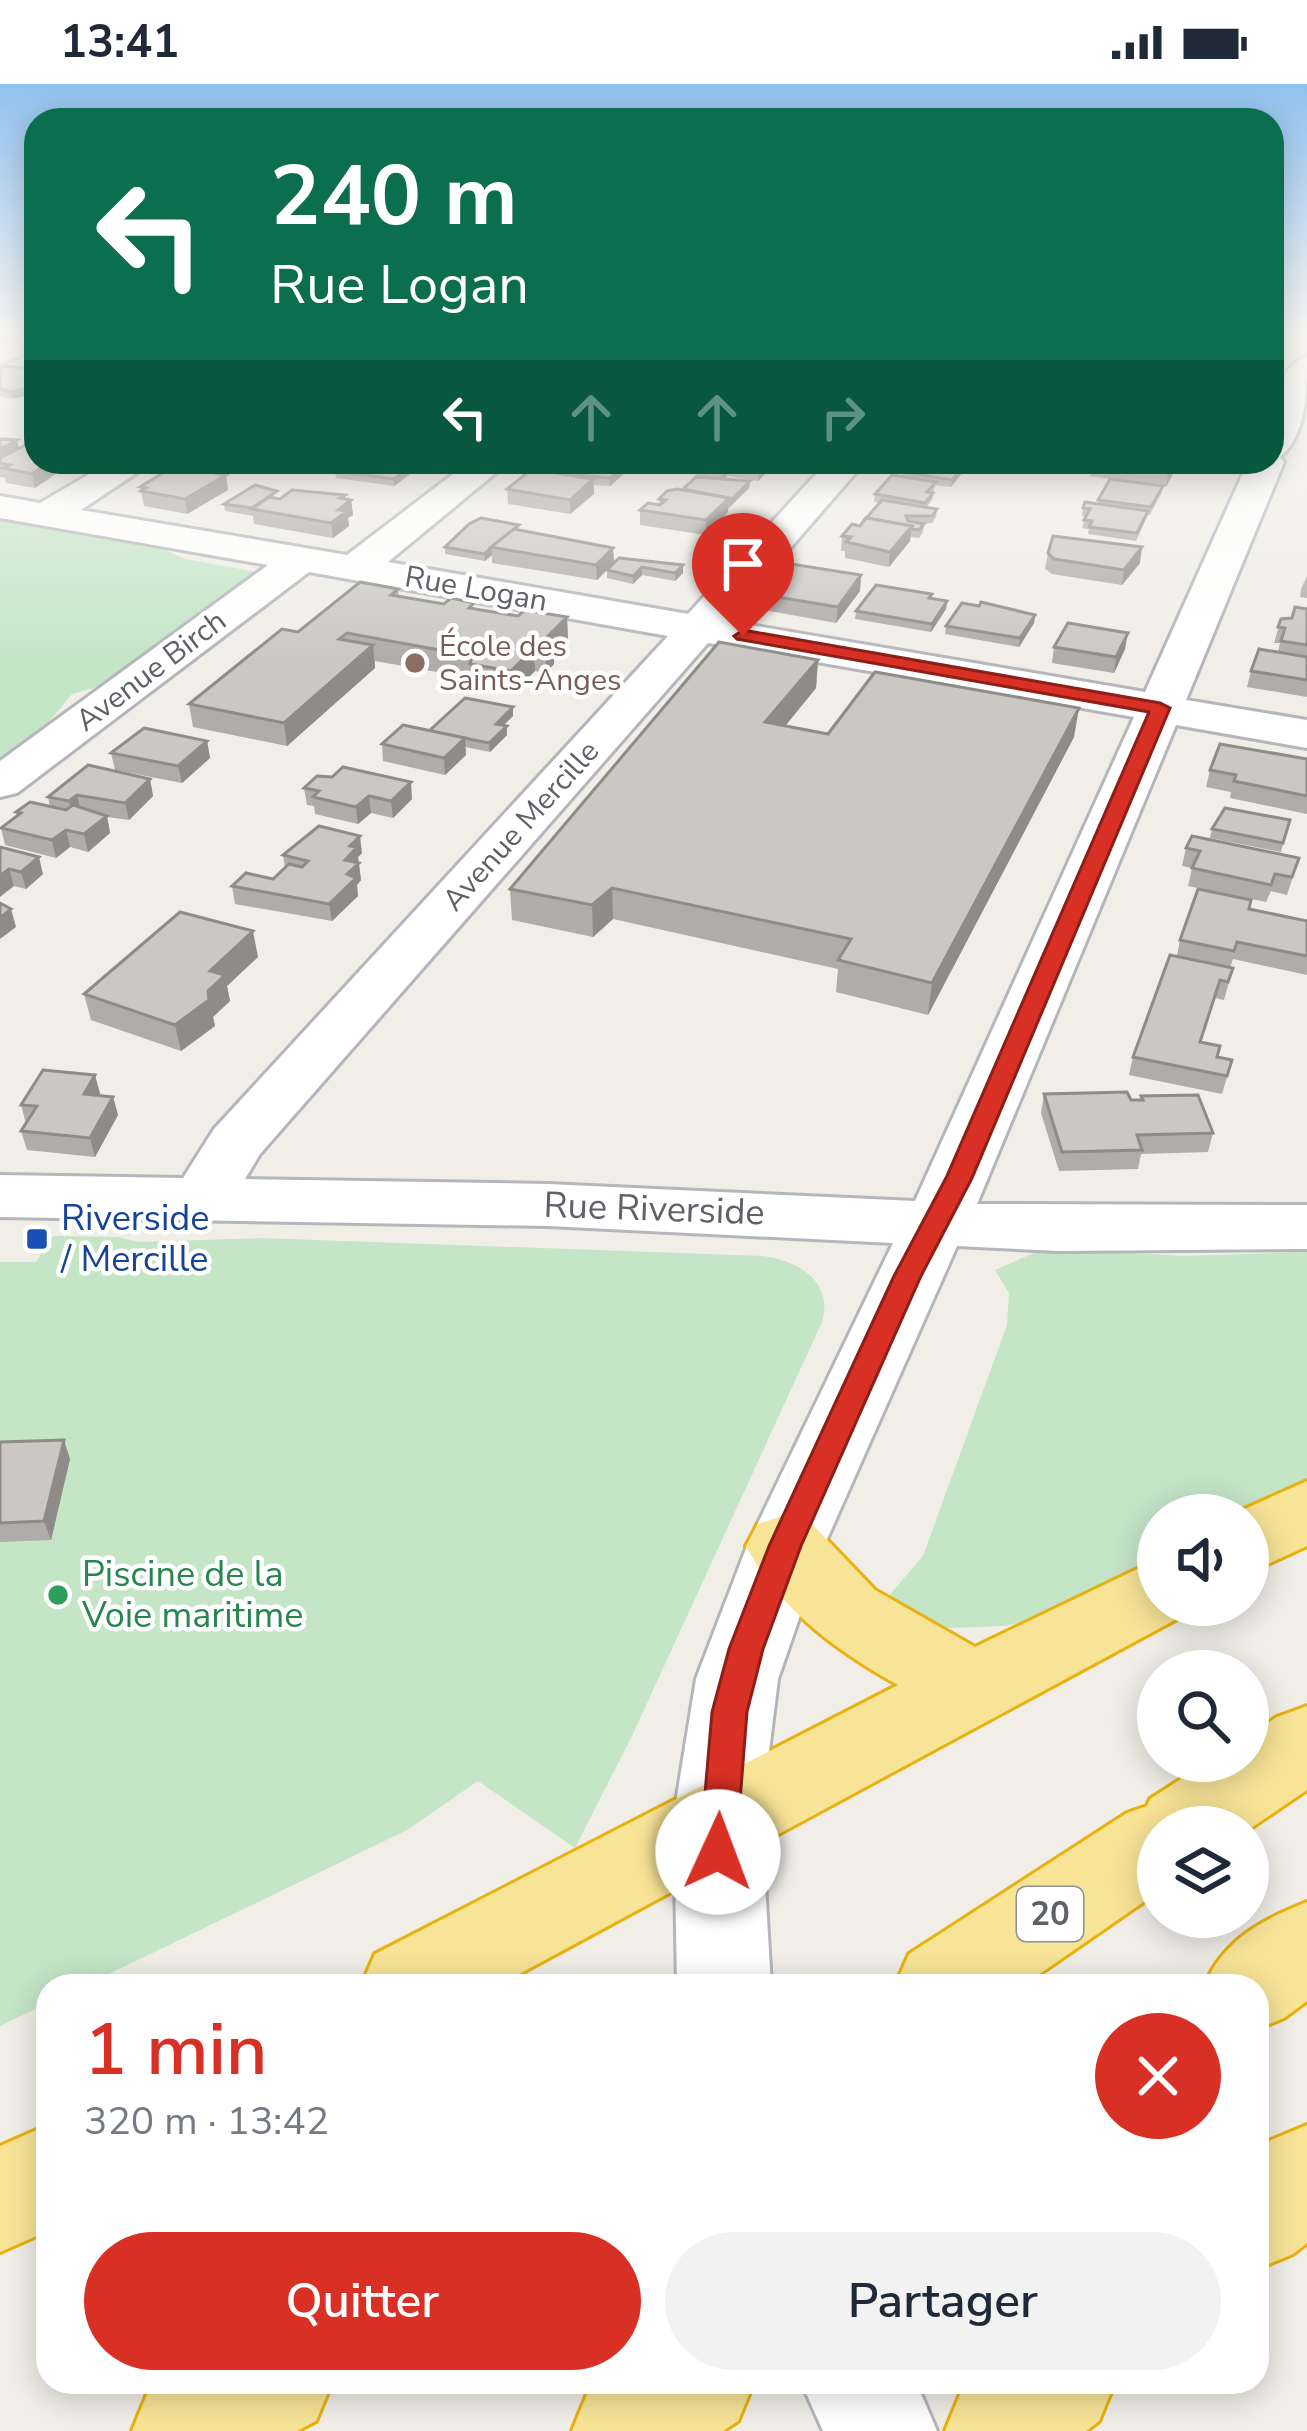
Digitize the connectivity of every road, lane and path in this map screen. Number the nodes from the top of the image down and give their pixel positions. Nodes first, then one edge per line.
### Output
1 (115, 474) edge
2 (476, 474) edge
3 (836, 474) edge
4 (1261, 474) edge
5 (0, 507) edge
6 (46, 515) junction
7 (302, 559) junction
8 (356, 568) junction
9 (699, 629) junction
10 (1160, 708) junction
11 (1307, 734) edge
12 (0, 783) edge
13 (0, 1196) edge
14 (203, 1197) junction
15 (935, 1221) junction
16 (1307, 1227) edge
17 (1307, 1511) edge
18 (1269, 1531) edge
19 (785, 1546) junction
20 (1137, 1602) edge
21 (976, 1688) junction
22 (1307, 1743) edge
23 (1212, 1806) edge
24 (718, 1821) junction
25 (1137, 1856) edge
26 (1307, 1946) edge
27 (431, 1974) edge
28 (724, 1974) edge
29 (960, 1974) edge
30 (1268, 1974) edge
31 (1307, 2176) edge
32 (36, 2182) edge
33 (0, 2201) edge
34 (1269, 2208) edge
35 (256, 2394) edge
36 (681, 2394) edge
37 (862, 2394) edge
38 (1045, 2394) edge
39 (188, 2431) edge
40 (627, 2431) edge
41 (882, 2431) edge
42 (1000, 2431) edge

1 - 6 street
2 - 8 street
3 - 9 street, Avenue Mercille
4 - 10 street
5 - 6 street, Rue Logan
6 - 7 street, Rue Logan
7 - 8 street, Rue Logan
7 - 12 street, Avenue Birch
8 - 9 street, Rue Logan
9 - 10 street, Rue Logan
9 - 14 street, Avenue Mercille
10 - 11 street, Rue Logan
10 - 15 street
13 - 14 street, Rue Riverside
14 - 15 street, Rue Riverside
15 - 16 street, Rue Riverside
15 - 19 street
17 - 18 highway
19 - 21 highway
19 - 24 street
20 - 21 highway
21 - 24 highway
22 - 23 highway
24 - 27 highway
24 - 28 street
25 - 29 highway, 20
26 - 30 highway
31 - 34 highway
32 - 33 highway
35 - 39 highway
36 - 40 highway
37 - 41 street
38 - 42 highway

